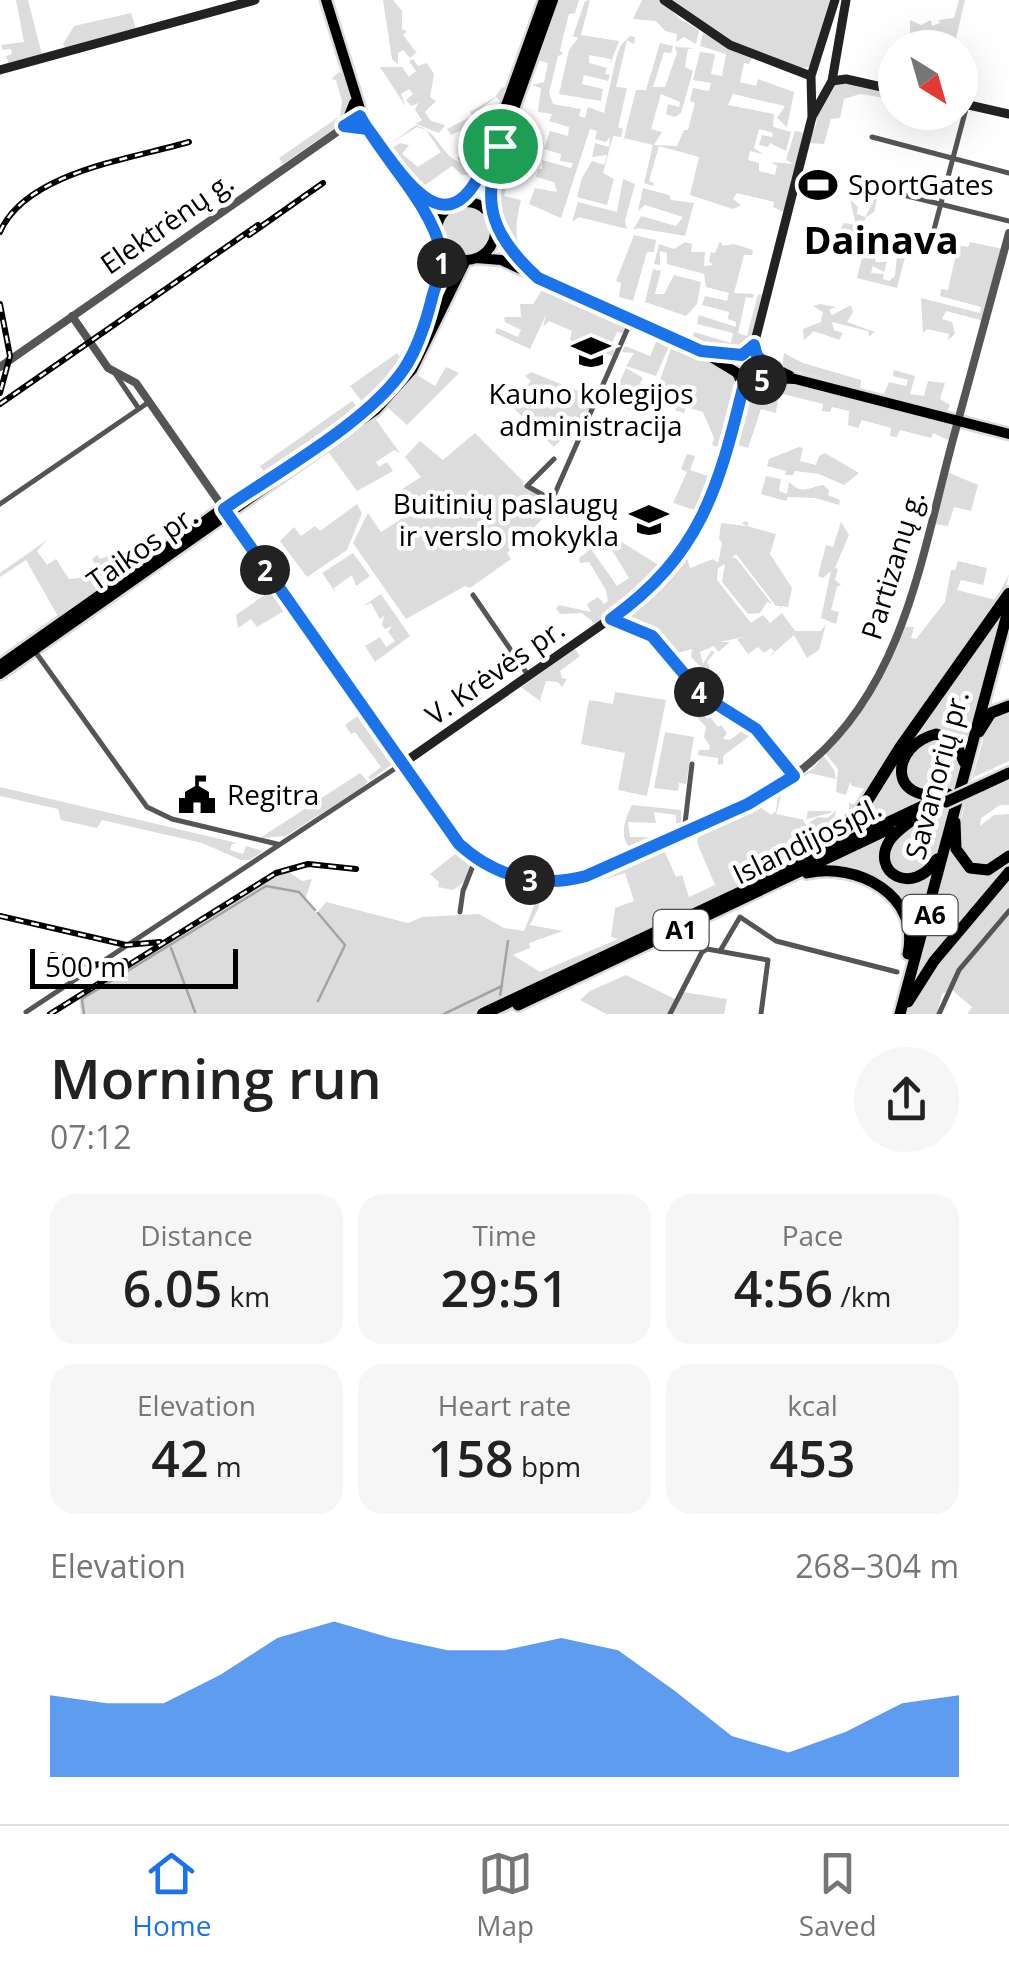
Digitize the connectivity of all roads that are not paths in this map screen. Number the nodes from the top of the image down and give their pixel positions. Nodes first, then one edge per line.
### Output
1 (255, 0) edge
2 (544, 0) edge
3 (553, 0) edge
4 (664, 0) edge
5 (327, 1) edge
6 (839, 6) edge
7 (533, 44) junction
8 (0, 70) edge
9 (811, 71) junction
10 (832, 77) junction
11 (878, 86) edge
12 (355, 100) junction
13 (978, 107) edge
14 (1009, 114) edge
15 (360, 116) junction
16 (812, 117) junction
17 (344, 126) junction
18 (368, 129) junction
19 (958, 130) edge
20 (872, 137) dead end
21 (497, 144) junction
22 (953, 158) junction
23 (1009, 173) edge
24 (403, 178) junction
25 (871, 187) dead end
26 (455, 203) junction
27 (941, 204) junction
28 (492, 216) junction
29 (1009, 221) edge
30 (1009, 234) edge
31 (930, 240) dead end
32 (440, 246) junction
33 (475, 259) junction
34 (538, 278) junction
35 (452, 287) junction
36 (72, 316) junction
37 (631, 321) junction
38 (428, 326) junction
39 (754, 345) junction
40 (701, 351) junction
41 (729, 355) junction
42 (742, 355) junction
43 (761, 360) junction
44 (0, 367) edge
45 (772, 367) junction
46 (725, 368) junction
47 (114, 372) junction
48 (737, 374) junction
49 (763, 379) junction
50 (795, 379) junction
51 (743, 388) junction
52 (149, 402) junction
53 (139, 409) junction
54 (958, 422) junction
55 (1009, 434) edge
56 (554, 458) dead end
57 (0, 504) edge
58 (226, 512) junction
59 (1009, 594) edge
60 (473, 595) dead end
61 (1009, 607) edge
62 (1009, 618) edge
63 (611, 619) junction
64 (1009, 628) edge
65 (1009, 639) edge
66 (33, 646) junction
67 (0, 665) edge
68 (0, 674) edge
69 (529, 676) junction
70 (1009, 706) edge
71 (978, 736) junction
72 (402, 764) junction
73 (692, 764) dead end
74 (1009, 770) edge
75 (964, 773) junction
76 (794, 776) junction
77 (947, 798) junction
78 (925, 809) junction
79 (954, 820) junction
80 (684, 832) junction
81 (945, 842) junction
82 (277, 844) junction
83 (842, 852) junction
84 (1009, 856) edge
85 (476, 858) junction
86 (808, 867) junction
87 (1009, 872) edge
88 (928, 908) junction
89 (1009, 911) edge
90 (460, 912) dead end
91 (736, 912) junction
92 (720, 951) junction
93 (908, 960) junction
94 (897, 972) dead end
95 (545, 989) junction
96 (518, 1005) joint
97 (26, 1012) edge
98 (900, 1013) edge
99 (483, 1014) edge
100 (498, 1014) edge
101 (670, 1014) edge
102 (762, 1014) edge
103 (938, 1014) edge

1 - 8 main road
2 - 7 main road
3 - 7 main road
4 - 9 main road
5 - 12 main road
6 - 9 main road
6 - 10 main road
7 - 21 main road
9 - 10 main road
9 - 10 main road
9 - 16 main road
10 - 11 main road
10 - 16 main road
12 - 15 main road
12 - 17 main road
13 - 14 main road
15 - 17 street, Elektrėnų g.
15 - 18 main road
16 - 39 main road
17 - 18 main road
17 - 36 street, Elektrėnų g.
18 - 24 main road
19 - 22 street
20 - 22 street
21 - 26 main road
21 - 28 main road
22 - 23 street
22 - 27 street
24 - 26 main road
24 - 32 main road
25 - 27 street
26 - 28 main road
26 - 32 main road
27 - 29 street
27 - 31 street
28 - 33 main road
28 - 34 main road
30 - 54 street, Partizanų g.
32 - 33 main road
32 - 38 main road, Taikos pr.
33 - 34 main road
33 - 35 main road, Taikos pr.
33 - 35 main road
34 - 37 main road
35 - 38 main road, Taikos pr.
36 - 44 street, Elektrėnų g.
36 - 47 street, Partizanų g.
37 - 40 main road
37 - 56 street
38 - 58 main road, Taikos pr.
39 - 42 main road
39 - 43 main road
40 - 41 main road
40 - 46 main road
41 - 42 main road
41 - 46 main road
42 - 43 main road
43 - 45 main road
45 - 49 main road
45 - 50 main road
46 - 48 main road
47 - 52 street, Partizanų g.
47 - 53 street
48 - 49 main road
48 - 51 main road
49 - 50 main road
49 - 51 main road
50 - 54 main road
51 - 63 main road, V. Krėvės pr.
52 - 53 street
52 - 58 street, Partizanų g.
53 - 57 street
54 - 55 main road
54 - 76 street, Partizanų g.
58 - 66 main road, Taikos pr.
58 - 72 street, Partizanų g.
59 - 86 highway
60 - 69 street
61 - 75 highway, Savanorių pr. / A6
62 - 71 highway, Savanorių pr. / A6
63 - 69 main road, V. Krėvės pr.
63 - 76 street
64 - 65 highway
66 - 67 main road, Taikos pr.
66 - 68 main road, Taikos pr.
66 - 82 street
69 - 72 main road, V. Krėvės pr.
70 - 71 highway
71 - 79 highway, Savanorių pr. / A6
72 - 82 street, V. Krėvės pr.
72 - 85 street, Partizanų g.
73 - 80 street
74 - 77 highway, Islandijos pl. / A1, bridge
75 - 77 highway
75 - 81 highway, Savanorių pr. / A6
76 - 80 street, Partizanų g.
77 - 78 highway, Islandijos pl. / A1
78 - 81 highway
78 - 83 highway, Islandijos pl. / A1
78 - 86 highway, Islandijos pl. / A1
79 - 84 highway
79 - 98 highway, Savanorių pr. / A6
80 - 85 street, Partizanų g.
81 - 88 highway, Savanorių pr. / A6
82 - 97 street, V. Krėvės pr.
83 - 86 highway
83 - 95 highway, Islandijos pl. / A1
85 - 90 street
86 - 91 highway
86 - 93 highway
86 - 95 highway, Islandijos pl. / A1
87 - 98 highway
88 - 93 highway
88 - 98 highway, Savanorių pr. / A6
89 - 103 street
91 - 92 street
91 - 94 street
91 - 95 highway
92 - 101 street
92 - 102 street
93 - 98 highway
95 - 96 highway, Islandijos pl. / A1
95 - 99 highway, A1
96 - 100 highway, A1

